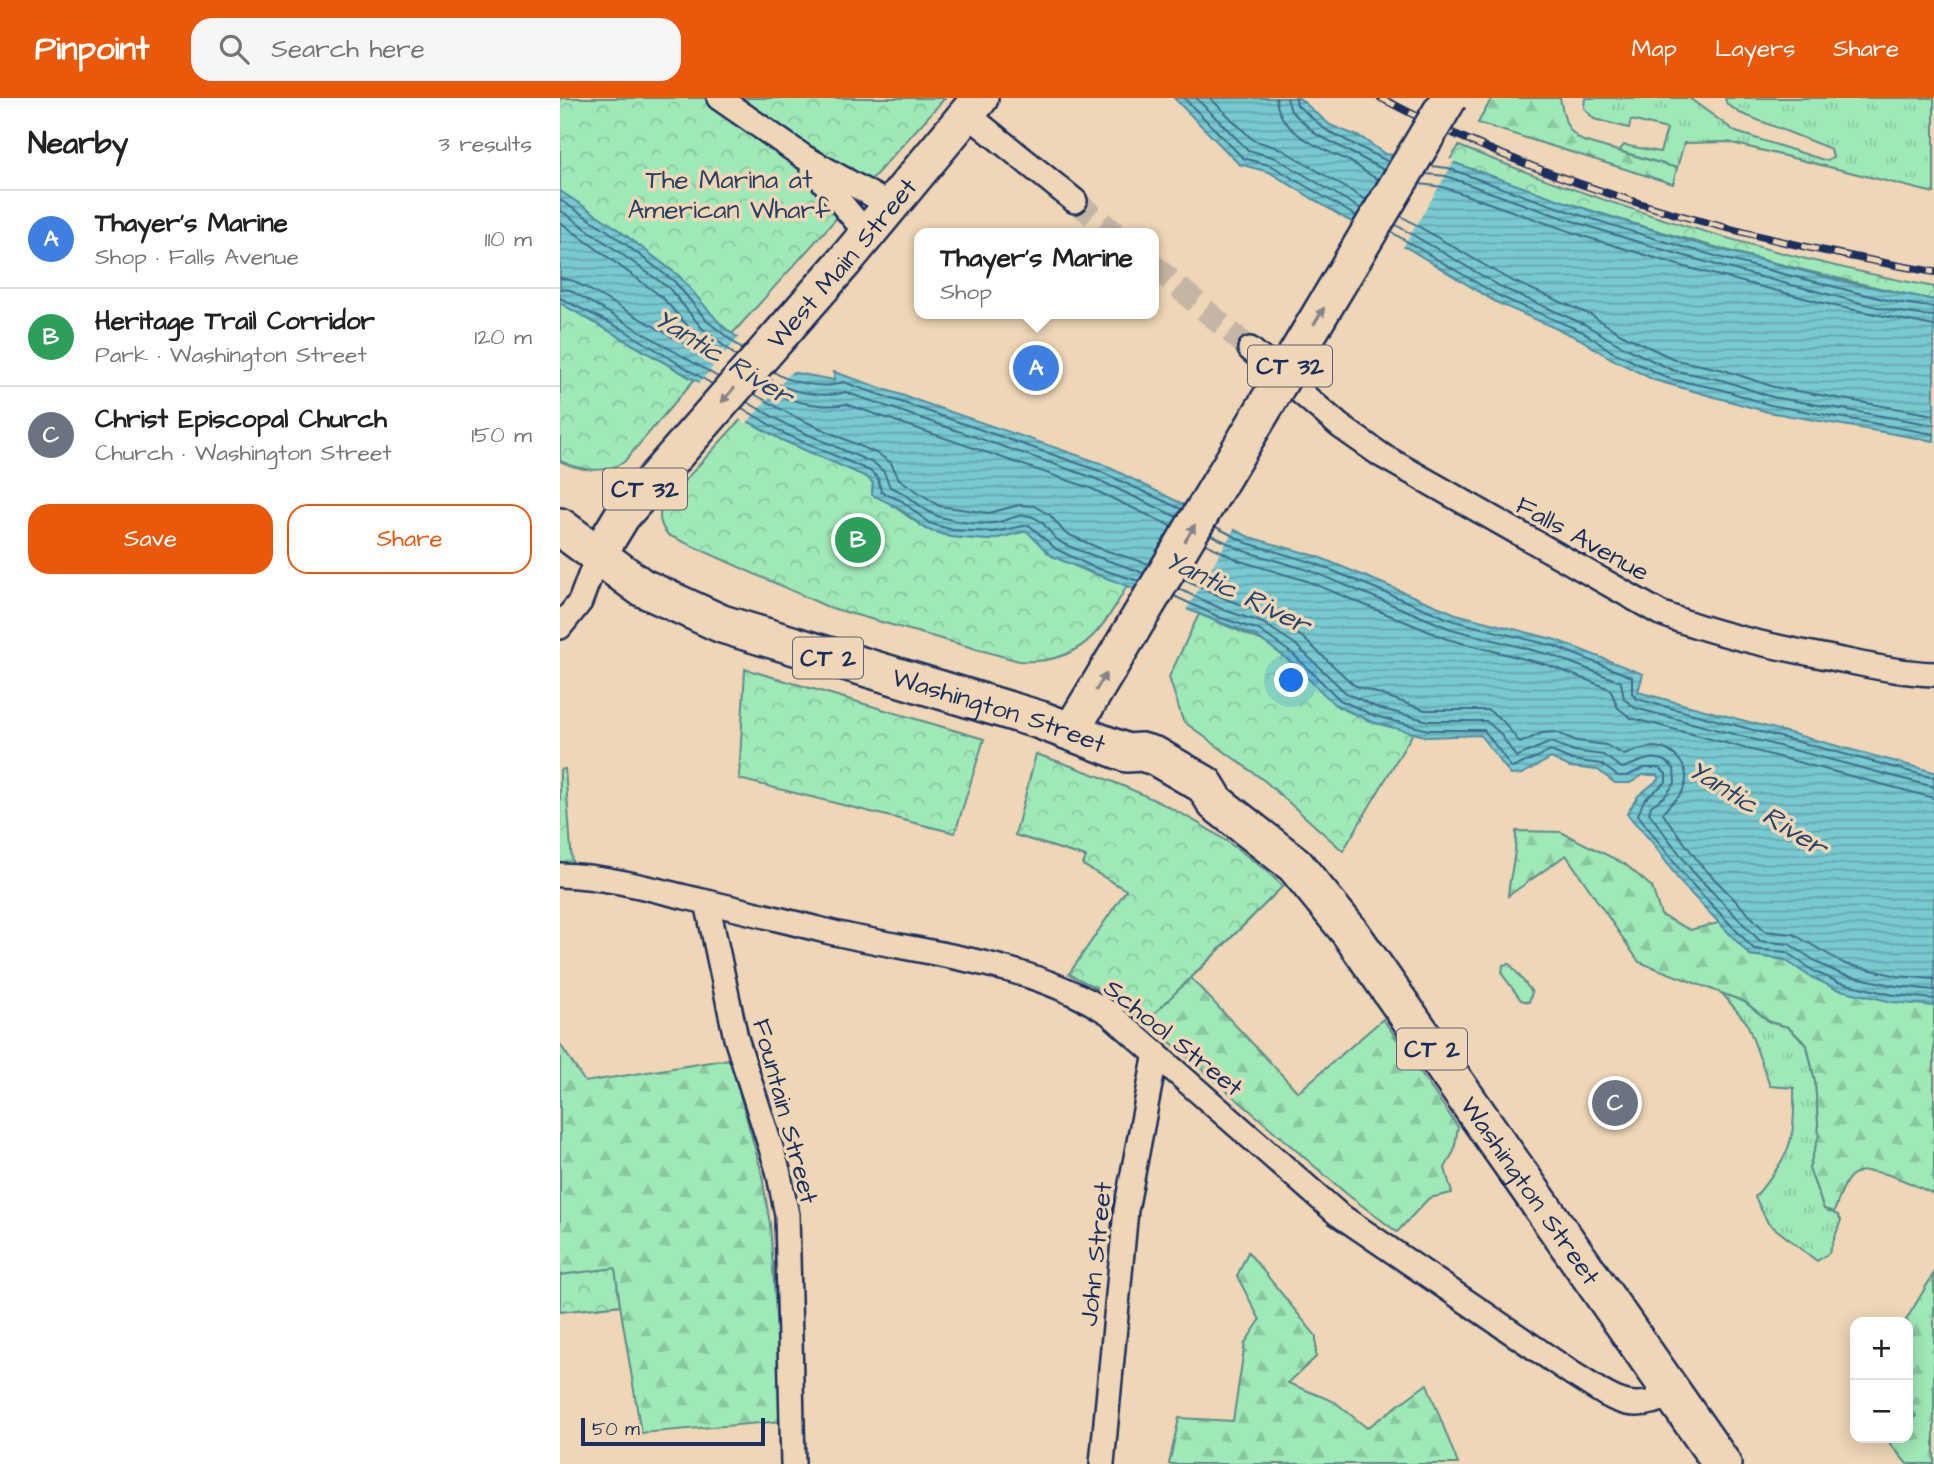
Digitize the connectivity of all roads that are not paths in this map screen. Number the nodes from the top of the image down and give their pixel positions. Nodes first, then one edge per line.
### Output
1 (719, 98) edge
2 (1449, 98) edge
3 (973, 106) edge
4 (804, 157) junction
5 (1076, 201) tunnel mouth
6 (890, 205) junction
7 (867, 234) junction
8 (1250, 349) tunnel mouth
9 (560, 527) edge
10 (597, 557) junction
11 (560, 627) edge
12 (1934, 674) edge
13 (1071, 731) junction
14 (560, 874) edge
15 (707, 902) junction
16 (1156, 1053) junction
17 (1672, 1394) junction
18 (793, 1464) edge
19 (1102, 1464) edge
20 (1722, 1464) edge

1 - 4 street
13 -> 2 main road, CT 32, bridge
3 - 5 street
3 - 6 main road, West Main Street / CT 32
4 - 6 street
4 - 7 street
6 - 7 main road, West Main Street / CT 32
7 -> 10 main road, West Main Street / CT 32
8 - 12 street, Falls Avenue
9 - 10 highway, CT 2
10 - 11 street
10 - 13 highway, Washington Street / CT 2
13 - 17 highway, Washington Street / CT 2
14 - 15 street, School Street
15 - 16 street, School Street
15 - 18 street, Fountain Street
16 - 17 street, School Street
16 - 19 street, John Street
17 - 20 highway, Washington Street / CT 2

